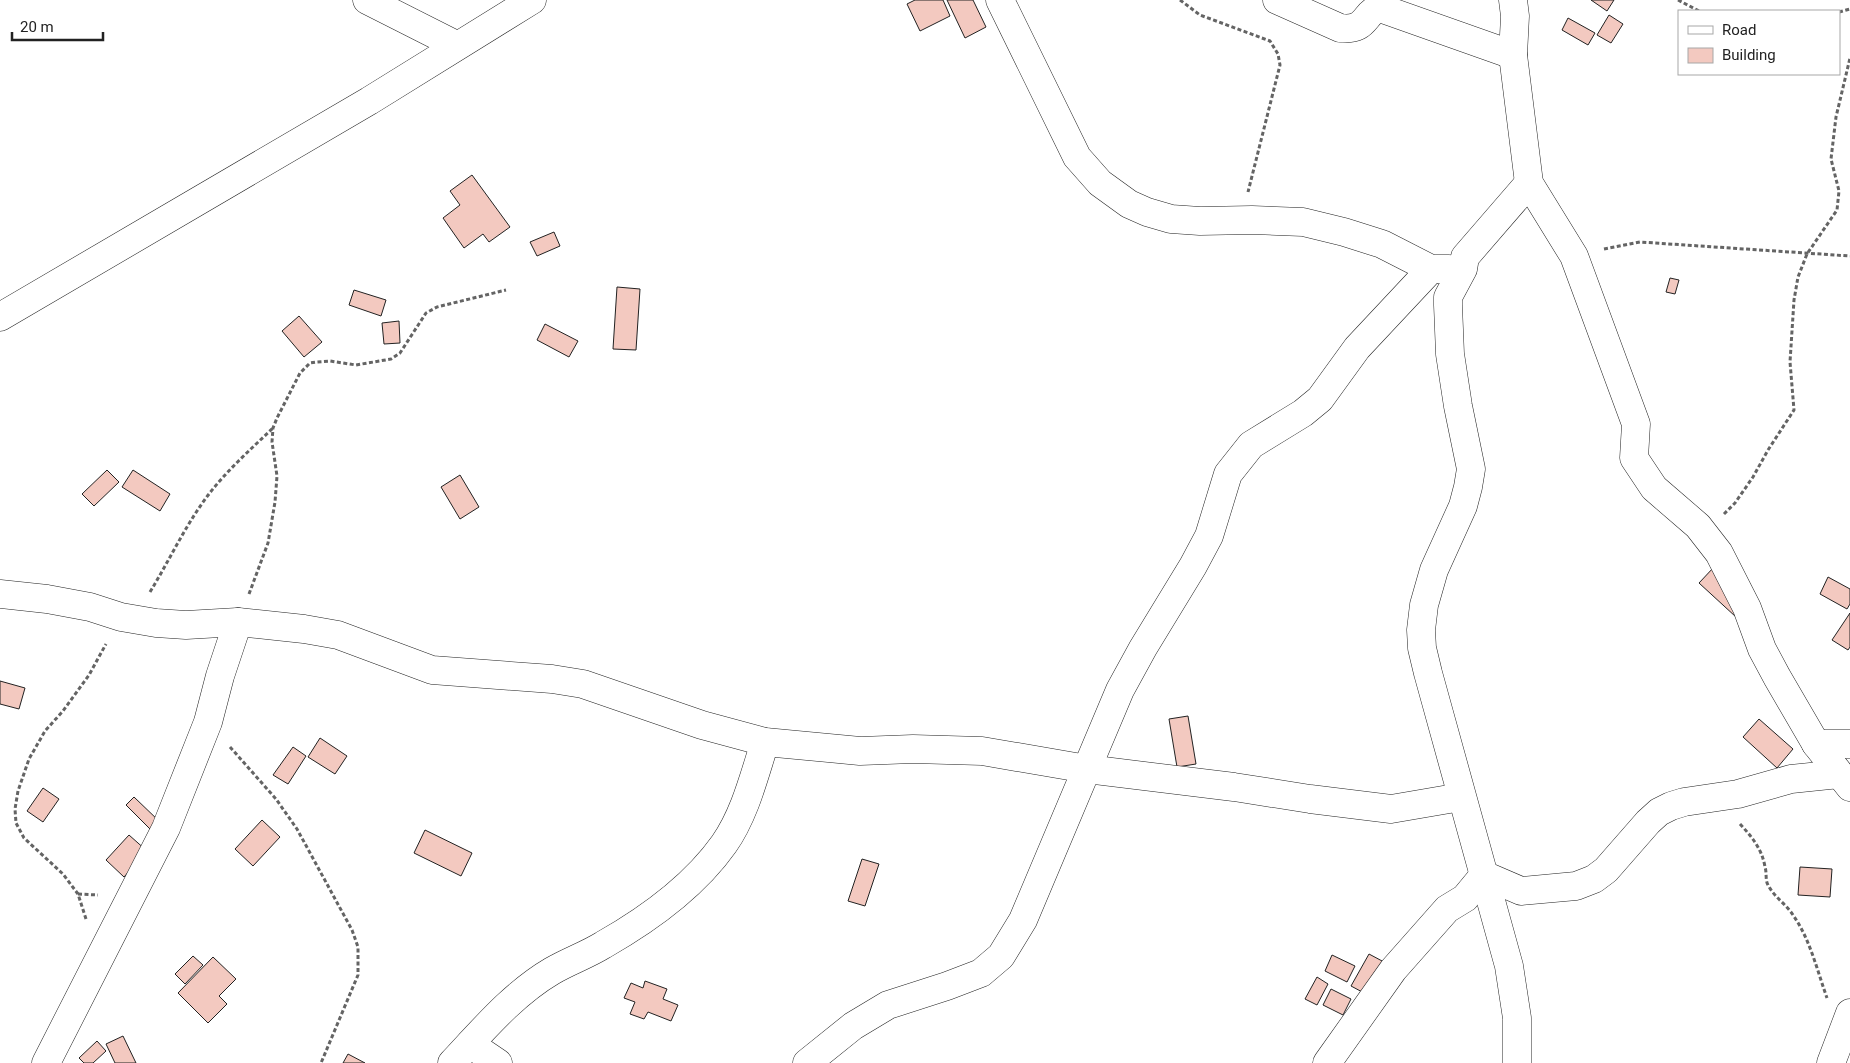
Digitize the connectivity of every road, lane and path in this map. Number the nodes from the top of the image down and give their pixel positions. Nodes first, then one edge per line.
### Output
1 (367, 0) edge
2 (532, 0) edge
3 (1000, 0) edge
4 (1180, 0) edge
5 (1277, 0) edge
6 (1678, 0) edge
7 (1520, 5) edge
8 (1697, 10) edge
9 (456, 46) junction
10 (1513, 56) junction
11 (1850, 58) edge
12 (1529, 183) junction
13 (1241, 220) junction
14 (1807, 254) junction
15 (1574, 256) junction
16 (1850, 256) edge
17 (1431, 269) junction
18 (1463, 269) junction
19 (506, 290) dead end
20 (0, 317) edge
21 (273, 428) junction
22 (1704, 534) junction
23 (0, 594) edge
24 (128, 618) junction
25 (238, 622) junction
26 (208, 722) junction
27 (766, 742) junction
28 (1816, 744) junction
29 (1850, 744) edge
30 (1087, 769) junction
31 (1845, 781) edge
32 (1461, 797) junction
33 (1715, 797) junction
34 (1484, 875) junction
35 (88, 923) dead end
36 (1850, 1013) edge
37 (1836, 1051) edge
38 (461, 1054) edge
39 (46, 1063) edge
40 (321, 1063) edge
41 (498, 1063) edge
42 (807, 1063) edge
43 (1327, 1063) edge
44 (1517, 1063) edge

1 - 9 street
2 - 9 street
3 - 13 street
4 - 13 path
5 - 10 street
6 - 8 path
7 - 10 street
9 - 20 street
10 - 12 street
11 - 14 path
12 - 15 street
12 - 18 street
13 - 17 street
14 - 15 path
14 - 16 path
14 - 22 path
15 - 22 street
17 - 18 street
17 - 30 street
18 - 32 street
19 - 21 path
21 - 24 path
21 - 25 path
22 - 28 street
23 - 24 street
24 - 25 street
24 - 35 path
25 - 26 street
25 - 27 street
26 - 39 street
26 - 40 path
27 - 30 street
27 - 38 street
28 - 29 street
28 - 31 street
30 - 32 street
30 - 42 street
31 - 33 street
32 - 34 street
33 - 34 street
33 - 37 path
34 - 43 street
34 - 44 street
36 - 37 street
38 - 41 street

